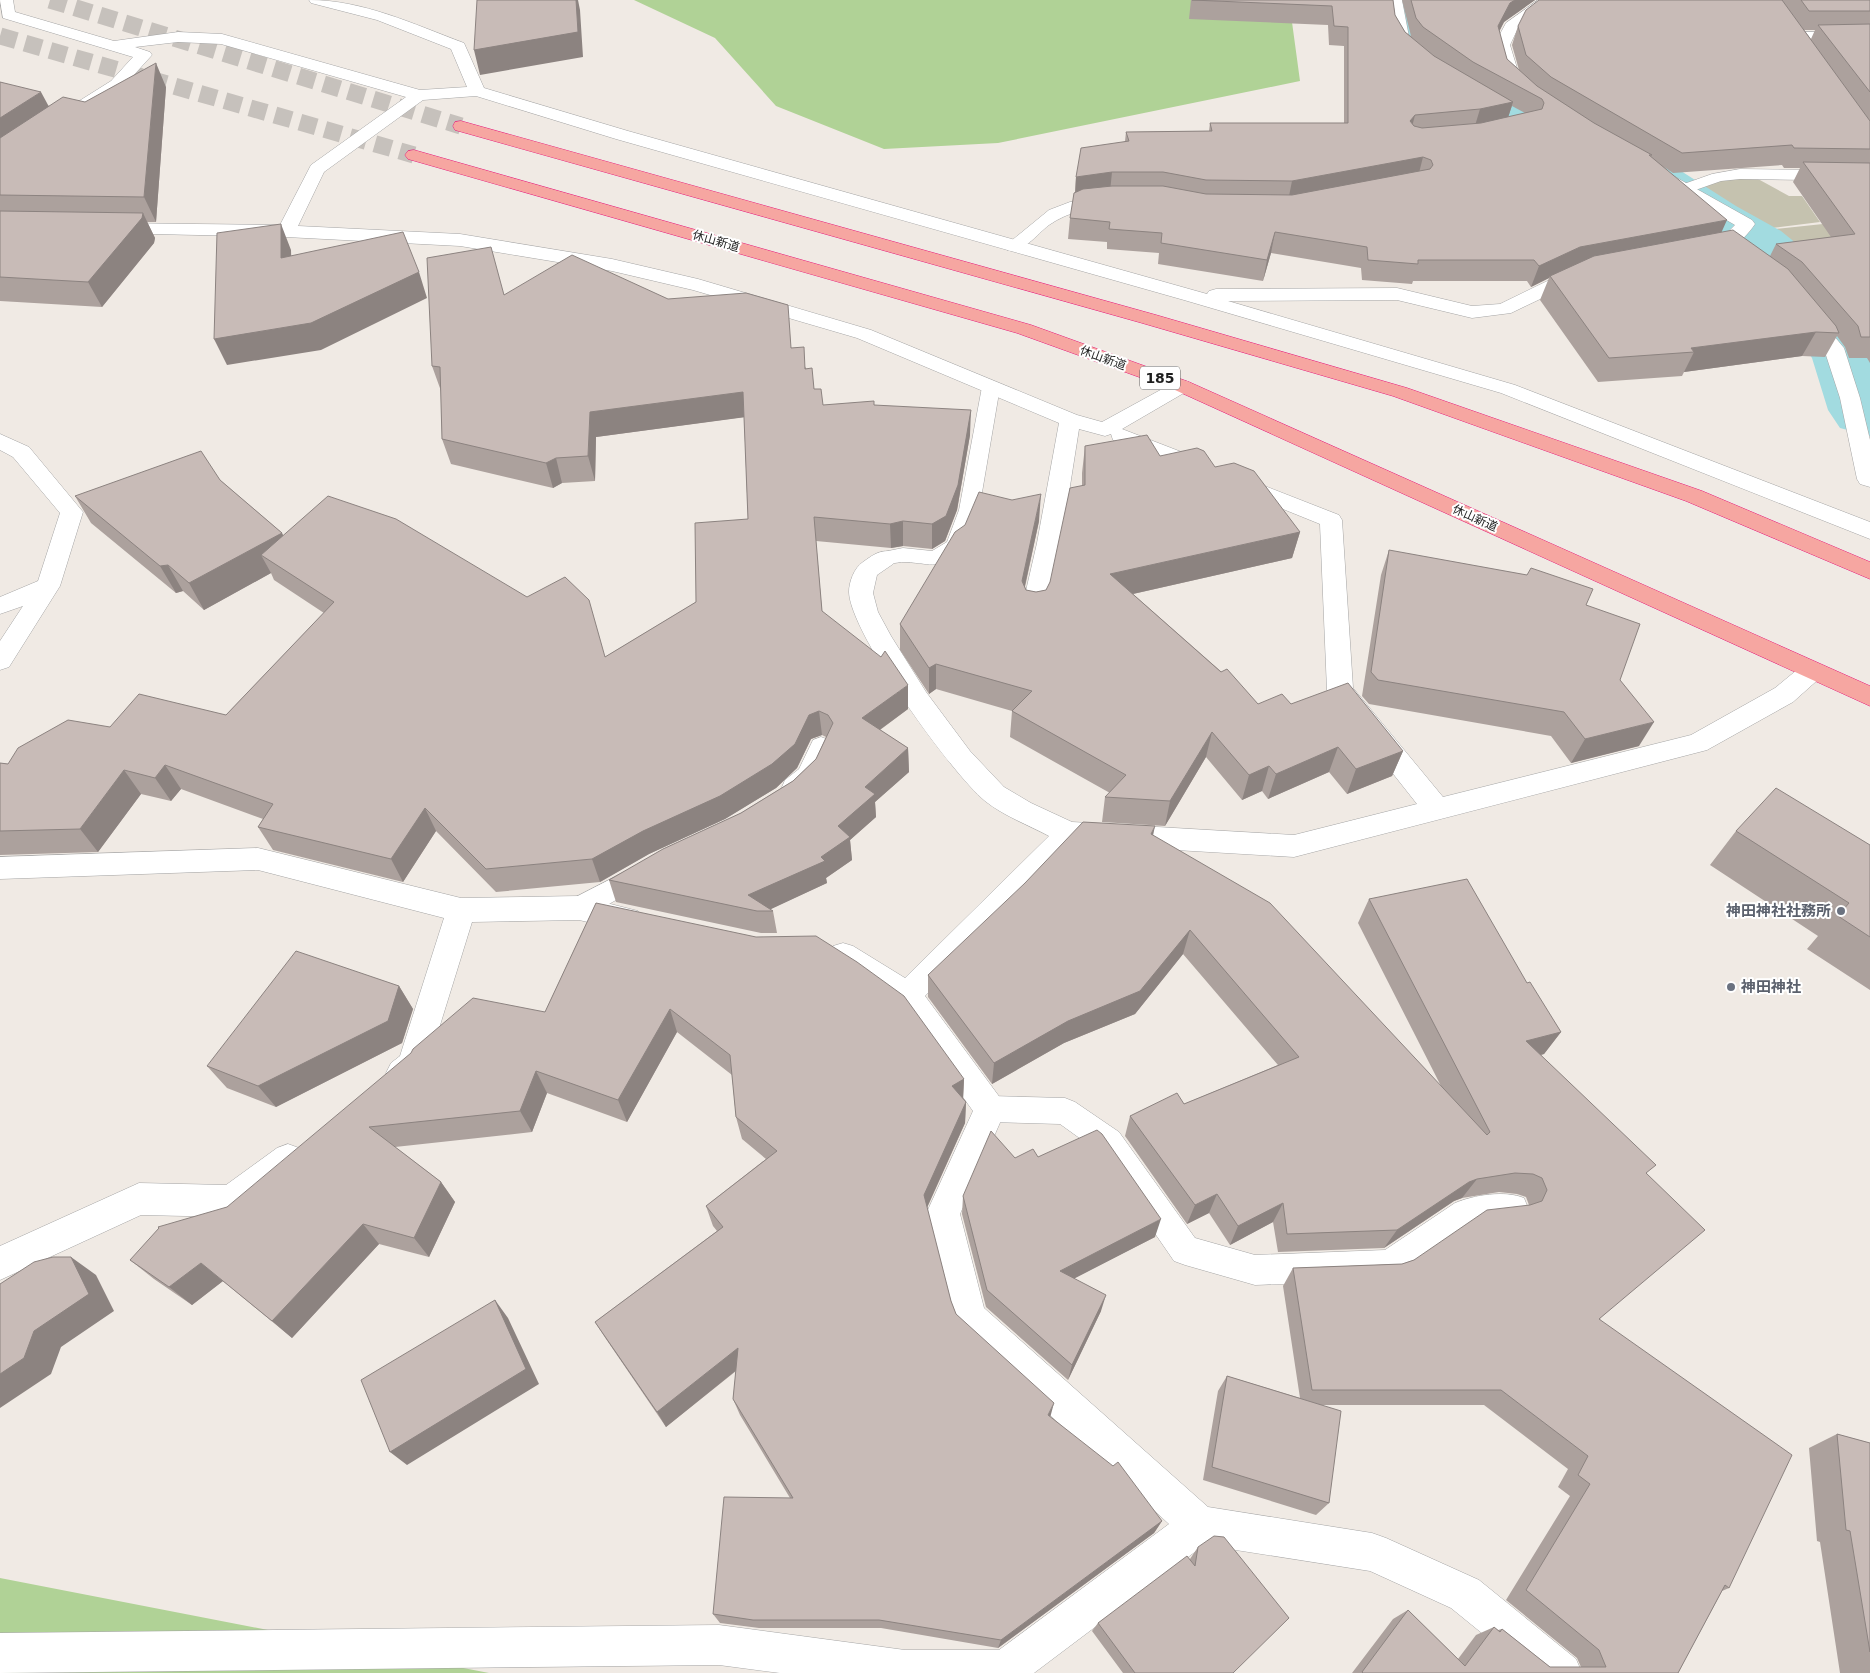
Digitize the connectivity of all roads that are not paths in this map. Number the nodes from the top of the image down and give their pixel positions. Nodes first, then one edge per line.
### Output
1 (6, 0) edge
2 (316, 0) edge
3 (1395, 0) edge
4 (1548, 0) edge
5 (1784, 22) edge
6 (1794, 36) junction
7 (1870, 36) edge
8 (112, 46) junction
9 (1805, 52) edge
10 (1425, 62) edge
11 (1524, 89) edge
12 (477, 91) junction
13 (419, 95) junction
14 (70, 115) edge
15 (461, 126) tunnel mouth
16 (414, 154) tunnel mouth
17 (1646, 166) edge
18 (1870, 176) edge
19 (1687, 188) junction
20 (1118, 199) edge
21 (98, 229) edge
22 (286, 231) junction
23 (1013, 246) junction
24 (1686, 253) edge
25 (1599, 270) edge
26 (1191, 296) junction
27 (1796, 303) edge
28 (1182, 386) junction
29 (991, 388) junction
30 (1070, 420) junction
31 (1105, 429) junction
32 (0, 441) edge
33 (1869, 480) edge
34 (1870, 531) edge
35 (884, 558) joint
36 (1870, 570) edge
37 (48, 586) junction
38 (0, 606) edge
39 (1034, 608) edge
40 (0, 661) edge
41 (1812, 671) junction
42 (1870, 697) edge
43 (822, 746) edge
44 (777, 801) edge
45 (1437, 809) junction
46 (1069, 834) junction
47 (659, 864) edge
48 (0, 868) edge
49 (579, 908) junction
50 (461, 910) junction
51 (656, 925) edge
52 (820, 946) edge
53 (906, 995) junction
54 (382, 1088) edge
55 (990, 1109) junction
56 (310, 1142) edge
57 (1513, 1208) edge
58 (0, 1263) edge
59 (1199, 1524) junction
60 (0, 1653) edge
61 (1562, 1673) edge

1 - 8 street
2 - 12 street
3 - 10 street
4 - 11 street
5 - 6 street
6 - 7 street
6 - 9 street
8 - 13 street
8 - 14 street
12 - 13 street
12 - 23 street
13 - 22 street
15 - 36 highway
16 - 28 highway, 休山新道 / 185
17 - 19 street
18 - 19 lane
19 - 24 street
20 - 23 lane
21 - 22 street
22 - 29 street
23 - 26 street
25 - 26 street
26 - 34 street
27 - 33 street
28 - 31 street
28 - 41 highway, 休山新道 / 185
29 - 30 street
29 - 35 lane
30 - 31 street
30 - 39 street
31 - 45 street
32 - 37 street
35 - 46 street
37 - 38 street
37 - 40 street
41 - 42 highway, 休山新道 / 185
41 - 45 street
43 - 44 lane
45 - 46 street
46 - 53 street
47 - 49 lane
48 - 50 street
49 - 50 street
49 - 51 street
50 - 54 street
52 - 53 street
53 - 55 street
55 - 57 lane
55 - 59 street
56 - 58 street
59 - 60 street
59 - 61 street

